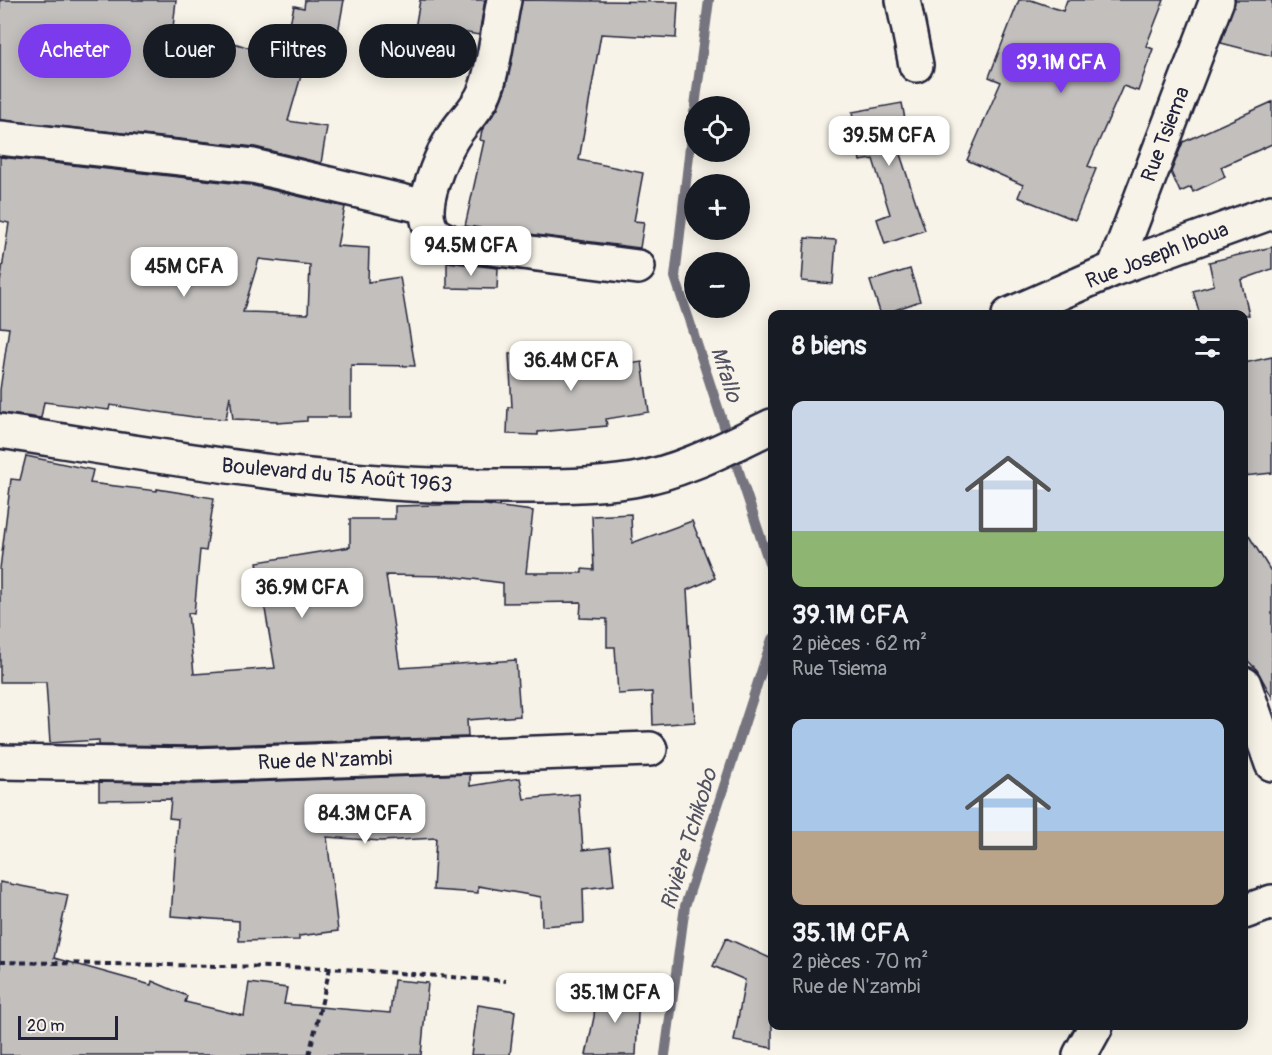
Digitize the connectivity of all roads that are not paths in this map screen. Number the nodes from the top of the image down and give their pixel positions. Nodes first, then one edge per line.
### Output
1 (504, 0) edge
2 (903, 0) edge
3 (1217, 0) edge
4 (916, 65) dead end
5 (0, 138) edge
6 (426, 207) junction
7 (1272, 212) edge
8 (638, 267) dead end
9 (1114, 269) junction
10 (1021, 310) edge
11 (768, 428) edge
12 (0, 431) edge
13 (1248, 695) edge
14 (650, 749) dead end
15 (0, 762) edge
16 (1272, 764) edge
17 (1272, 902) edge
18 (1248, 911) edge
19 (1094, 1030) edge
20 (1080, 1055) edge

1 - 6 street
2 - 4 street
3 - 9 street, Rue Tsiema
5 - 6 street
6 - 8 street
7 - 9 street, Rue Joseph Iboua
9 - 10 street, Rue Joseph Iboua
11 - 12 street, Boulevard du 15 Août 1963
13 - 16 street
14 - 15 street, Rue de N'zambi
17 - 18 street
19 - 20 street

